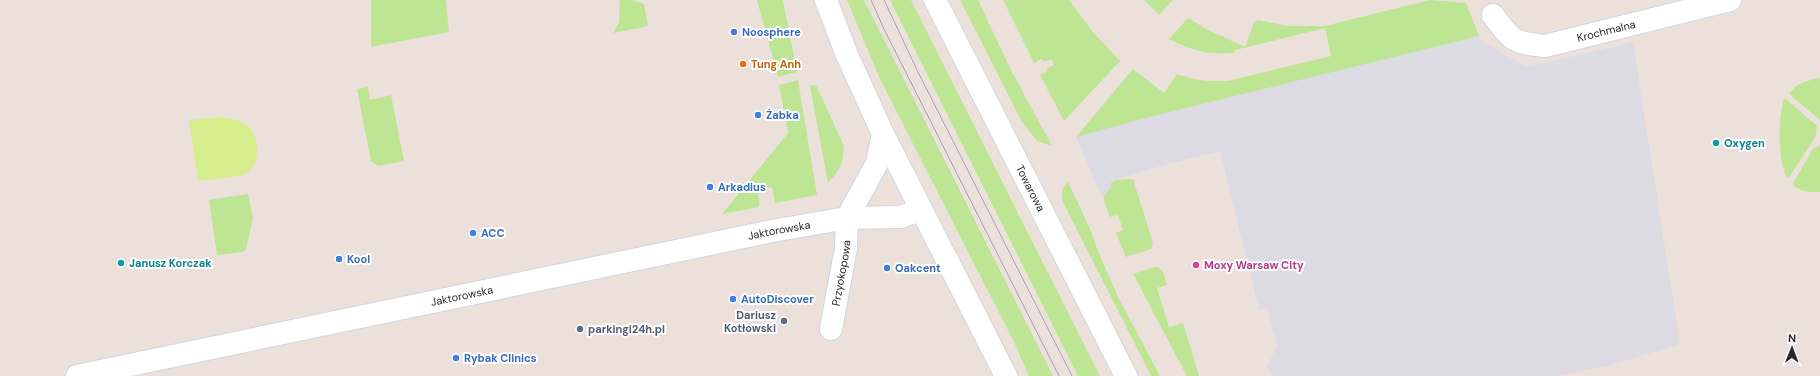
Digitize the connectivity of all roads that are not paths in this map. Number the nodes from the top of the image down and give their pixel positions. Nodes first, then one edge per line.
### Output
1 (826, 0) edge
2 (935, 0) edge
3 (1730, 0) edge
4 (1493, 15) dead end
5 (884, 134) junction
6 (921, 210) junction
7 (847, 218) junction
8 (831, 329) dead end
9 (77, 376) edge
10 (1006, 376) edge
11 (1126, 376) edge

1 - 5 street
2 - 11 street, Towarowa
3 - 4 street, Krochmalna
5 - 6 street
5 - 7 street
6 - 7 street, Jaktorowska
6 - 10 street
7 - 8 street, Przyokopowa
7 - 9 street, Jaktorowska

